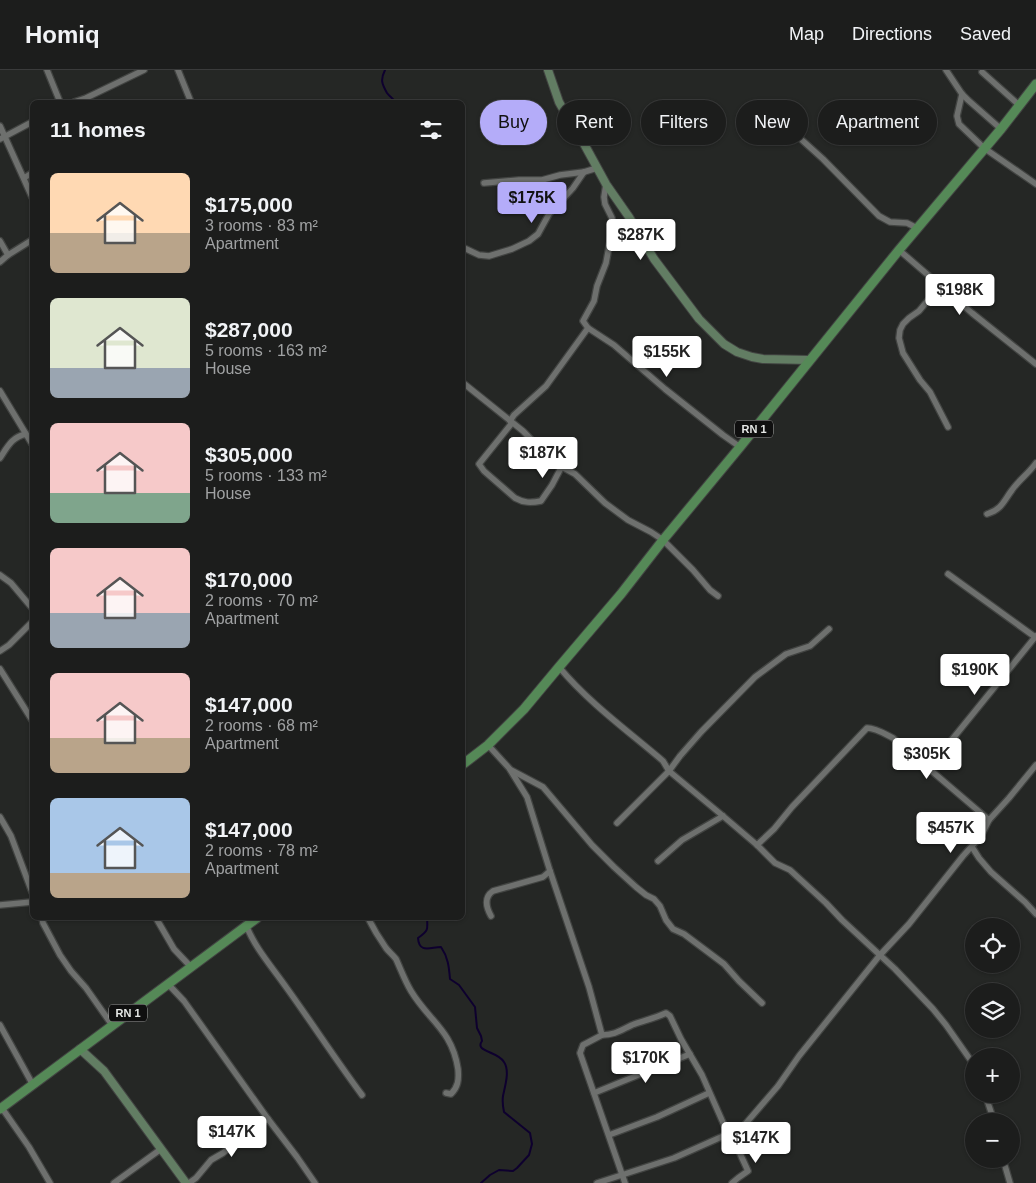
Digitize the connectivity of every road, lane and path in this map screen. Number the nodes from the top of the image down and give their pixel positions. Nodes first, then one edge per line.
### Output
1 (47, 70) edge
2 (144, 70) edge
3 (178, 70) edge
4 (548, 70) edge
5 (946, 70) edge
6 (982, 72) dead end
7 (1036, 84) edge
8 (962, 94) junction
9 (59, 100) edge
10 (80, 100) edge
11 (190, 100) edge
12 (1019, 104) junction
13 (30, 123) edge
14 (0, 126) edge
15 (1001, 129) junction
16 (3, 138) edge
17 (807, 145) edge
18 (984, 148) junction
19 (597, 168) junction
20 (584, 172) junction
21 (30, 174) edge
22 (24, 178) junction
23 (484, 183) dead end
24 (606, 184) junction
25 (1036, 184) edge
26 (30, 192) edge
27 (917, 228) junction
28 (0, 241) edge
29 (30, 241) edge
30 (465, 248) edge
31 (899, 250) junction
32 (8, 255) junction
33 (0, 262) edge
34 (938, 284) junction
35 (588, 328) junction
36 (809, 360) junction
37 (1036, 364) edge
38 (465, 384) edge
39 (0, 391) edge
40 (511, 422) junction
41 (948, 427) dead end
42 (26, 434) junction
43 (30, 441) edge
44 (740, 448) junction
45 (0, 458) edge
46 (1036, 463) edge
47 (562, 466) junction
48 (987, 514) dead end
49 (663, 540) junction
50 (948, 574) dead end
51 (0, 575) edge
52 (718, 596) dead end
53 (30, 606) edge
54 (30, 624) edge
55 (829, 629) dead end
56 (1034, 640) edge
57 (0, 651) edge
58 (560, 667) junction
59 (0, 669) edge
60 (2, 677) edge
61 (30, 705) edge
62 (25, 709) junction
63 (30, 717) edge
64 (488, 745) junction
65 (465, 763) edge
66 (1036, 765) edge
67 (510, 768) junction
68 (930, 768) junction
69 (669, 771) junction
70 (0, 816) edge
71 (723, 816) junction
72 (988, 820) junction
73 (617, 823) dead end
74 (756, 845) junction
75 (972, 847) junction
76 (658, 861) dead end
77 (550, 871) junction
78 (30, 887) edge
79 (30, 902) edge
80 (0, 905) edge
81 (1036, 914) edge
82 (491, 916) dead end
83 (42, 920) edge
84 (157, 920) edge
85 (254, 920) edge
86 (369, 920) edge
87 (246, 925) junction
88 (880, 955) junction
89 (191, 967) junction
90 (168, 984) junction
91 (762, 1003) dead end
92 (0, 1025) edge
93 (112, 1025) junction
94 (602, 1035) junction
95 (80, 1049) junction
96 (965, 1052) edge
97 (690, 1054) junction
98 (33, 1085) junction
99 (446, 1093) dead end
100 (594, 1093) junction
101 (709, 1093) junction
102 (362, 1095) dead end
103 (1, 1109) edge
104 (268, 1119) junction
105 (609, 1135) junction
106 (730, 1135) junction
107 (161, 1150) junction
108 (1006, 1168) edge
109 (622, 1175) junction
110 (48, 1182) edge
111 (114, 1183) edge
112 (187, 1183) edge
113 (315, 1183) edge
114 (597, 1183) edge
115 (625, 1183) edge
116 (732, 1183) edge
117 (1010, 1183) edge

1 - 9 street
2 - 10 street
3 - 11 street
4 - 19 street
5 - 8 street
6 - 12 street
7 - 12 main road, RN 1
8 - 15 street
8 - 18 street
12 - 15 main road, RN 1
13 - 16 street
14 - 16 street
15 - 18 main road, RN 1
16 - 22 street
17 - 27 street
18 - 25 street
18 - 27 main road, RN 1
19 - 20 street
19 - 24 street
20 - 23 street
20 - 30 street
21 - 22 street
22 - 26 street
24 - 35 street
24 - 36 street
27 - 31 main road, RN 1
28 - 32 street
29 - 32 street
31 - 34 street
31 - 36 main road, RN 1
32 - 33 street
34 - 37 street
34 - 41 street
35 - 40 street
35 - 44 street
36 - 44 main road, RN 1
38 - 40 street
39 - 42 street
40 - 47 street
40 - 47 street
42 - 43 street
42 - 45 street
44 - 49 main road, RN 1
46 - 48 street
47 - 49 street
49 - 52 street
49 - 58 main road, RN 1
50 - 56 street
51 - 53 street
54 - 57 street
55 - 69 street
56 - 68 street
58 - 64 main road, RN 1
58 - 69 street
59 - 60 street
60 - 62 street
61 - 62 street
62 - 63 street
64 - 65 main road, RN 1
64 - 67 street
66 - 72 street
67 - 77 street
67 - 91 street
68 - 72 street
68 - 74 street
69 - 71 street
69 - 73 street
70 - 78 street
71 - 74 street
71 - 76 street
72 - 75 street
74 - 88 street
75 - 81 street
75 - 88 street
77 - 82 street
77 - 94 street
79 - 80 street
83 - 93 street
84 - 89 street
85 - 87 main road, RN 1
86 - 99 street
87 - 89 main road, RN 1
87 - 102 street
88 - 96 street
88 - 106 street
89 - 90 main road, RN 1
90 - 93 main road, RN 1
90 - 104 street
92 - 98 street
93 - 95 main road, RN 1
94 - 97 street
94 - 100 street
95 - 98 main road, RN 1
95 - 107 street
97 - 100 street
97 - 101 street
98 - 103 main road, RN 1
100 - 105 street
101 - 105 street
101 - 106 street
103 - 110 street
104 - 112 street
104 - 113 street
105 - 109 street
106 - 109 street
106 - 116 street
107 - 111 street
107 - 112 street
108 - 117 street
109 - 114 street
109 - 115 street

